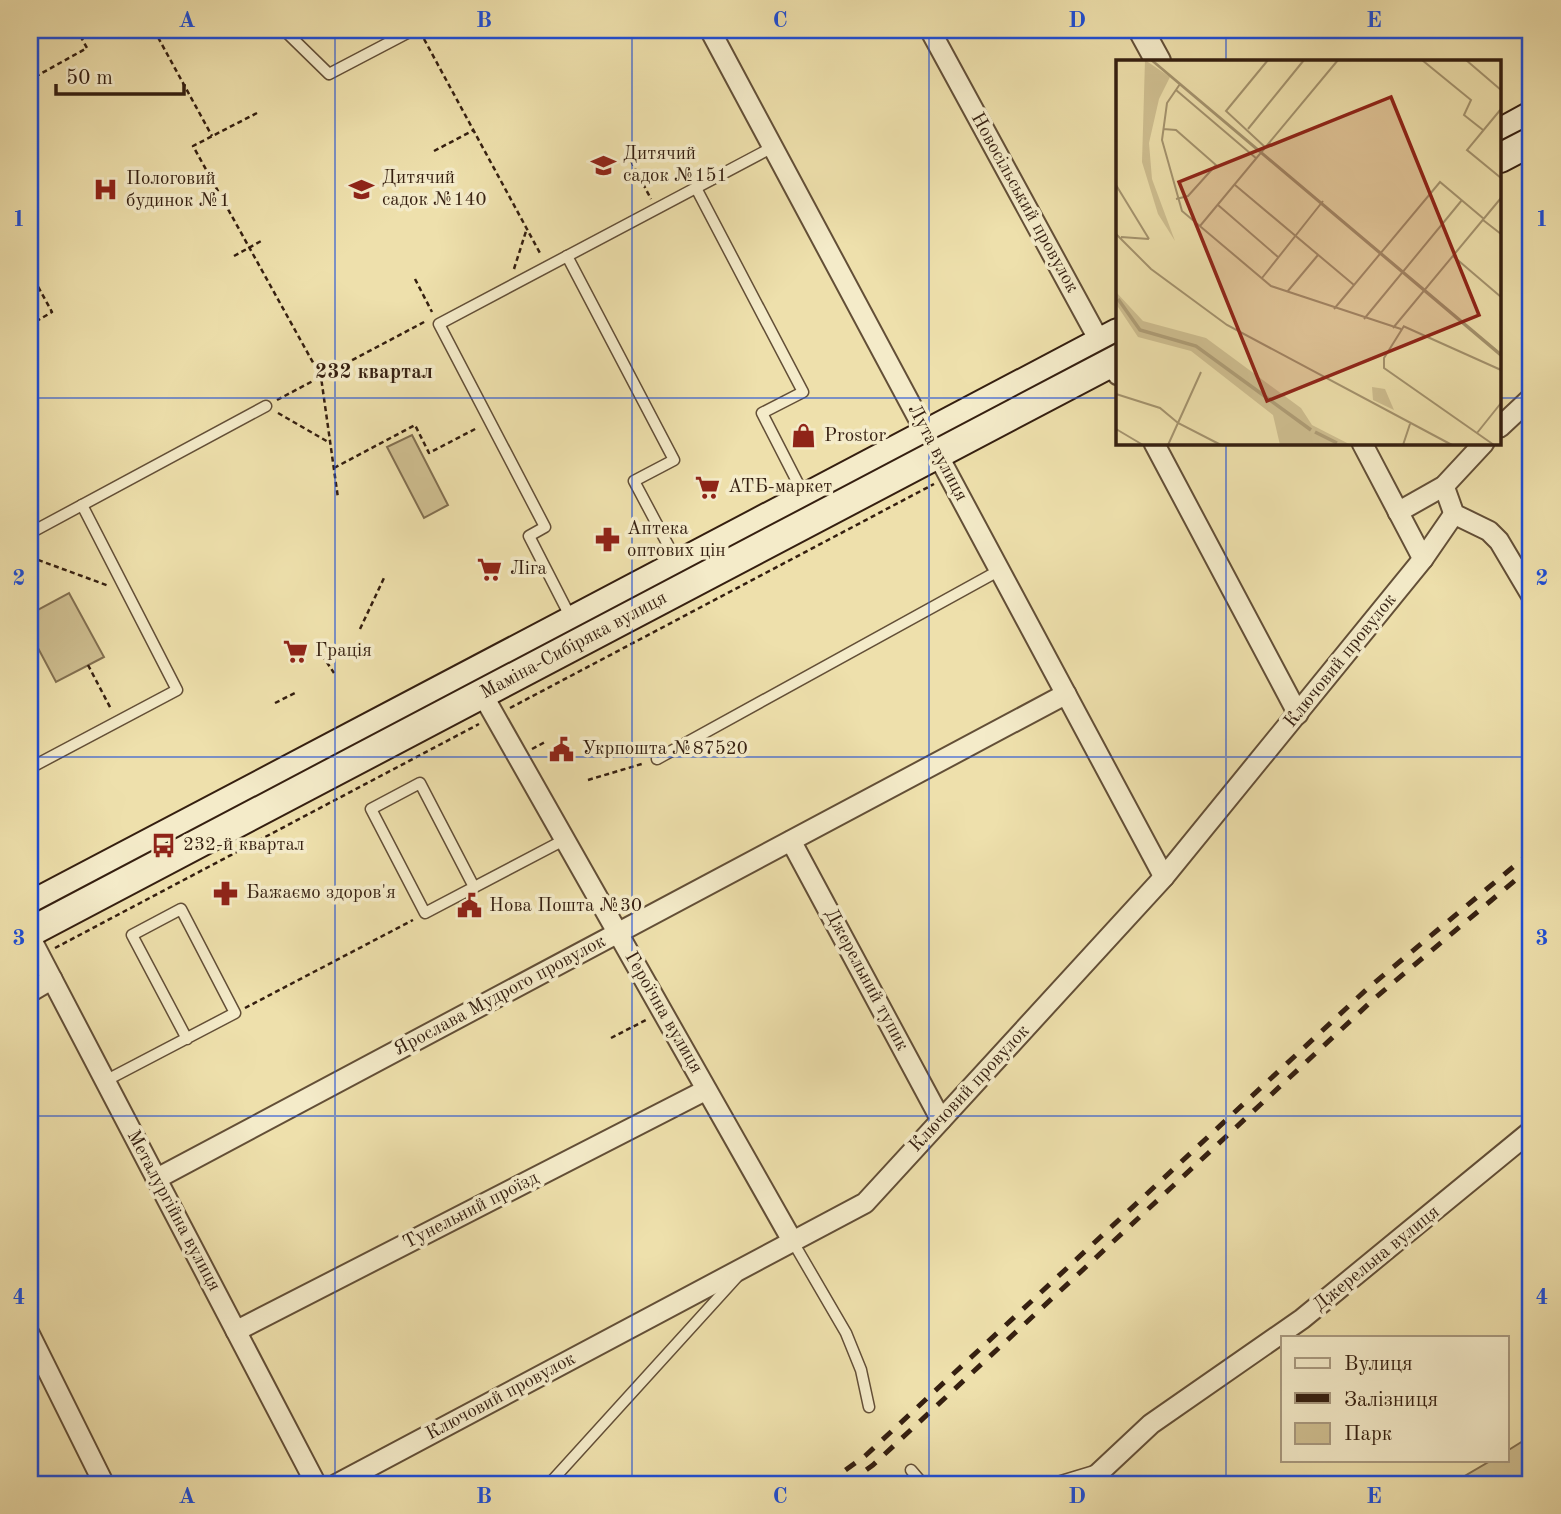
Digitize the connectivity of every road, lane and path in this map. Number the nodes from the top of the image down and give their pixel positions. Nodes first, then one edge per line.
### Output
1 (77, 30) edge
2 (154, 30) edge
3 (284, 30) edge
4 (414, 30) edge
5 (419, 30) edge
6 (710, 30) edge
7 (930, 30) edge
8 (1141, 30) edge
9 (1157, 60) edge
10 (257, 113) dead end
11 (1531, 116) edge
12 (30, 118) edge
13 (474, 130) junction
14 (1502, 132) edge
15 (212, 136) junction
16 (1531, 142) edge
17 (773, 147) junction
18 (434, 151) dead end
19 (1502, 157) edge
20 (631, 161) dead end
21 (696, 188) junction
22 (653, 202) dead end
23 (527, 228) junction
24 (263, 240) dead end
25 (249, 248) junction
26 (234, 256) dead end
27 (567, 256) junction
28 (547, 267) junction
29 (30, 272) edge
30 (415, 279) dead end
31 (509, 287) junction
32 (435, 316) dead end
33 (30, 324) edge
34 (1113, 355) edge
35 (321, 377) junction
36 (1531, 398) edge
37 (266, 406) junction
38 (489, 421) junction
39 (1502, 425) edge
40 (330, 443) junction
41 (932, 444) junction
42 (1155, 444) edge
43 (1363, 444) edge
44 (1483, 444) edge
45 (334, 468) junction
46 (1444, 486) junction
47 (338, 498) dead end
48 (82, 505) junction
49 (811, 508) junction
50 (1398, 512) junction
51 (1454, 514) junction
52 (30, 527) edge
53 (30, 557) edge
54 (1423, 559) junction
55 (1000, 570) junction
56 (683, 575) junction
57 (384, 578) dead end
58 (128, 593) junction
59 (1531, 595) edge
60 (360, 629) dead end
61 (578, 630) junction
62 (322, 655) dead end
63 (88, 665) dead end
64 (334, 673) dead end
65 (477, 684) junction
66 (295, 693) dead end
67 (1066, 694) junction
68 (275, 703) dead end
69 (1298, 714) junction
70 (118, 722) junction
71 (657, 759) joint
72 (31, 764) edge
73 (588, 780) dead end
74 (564, 840) junction
75 (791, 841) junction
76 (1164, 877) junction
77 (474, 887) junction
78 (30, 906) edge
79 (425, 913) junction
80 (617, 933) junction
81 (30, 935) edge
82 (52, 979) junction
83 (30, 992) edge
84 (662, 1012) junction
85 (235, 1013) junction
86 (611, 1038) dead end
87 (187, 1039) junction
88 (105, 1082) junction
89 (706, 1090) junction
90 (941, 1120) junction
91 (1531, 1131) edge
92 (156, 1179) junction
93 (793, 1242) junction
94 (746, 1267) junction
95 (236, 1331) junction
96 (30, 1335) edge
97 (869, 1407) dead end
98 (1104, 1468) junction
99 (911, 1469) dead end
100 (104, 1484) edge
101 (316, 1484) edge
102 (337, 1484) edge
103 (549, 1484) edge
104 (923, 1484) edge
105 (1051, 1484) edge
106 (1087, 1484) edge

1 - 12 path
2 - 15 path
3 - 4 lane
5 - 13 path
6 - 17 street, Лута вулиця
7 - 34 street, Новосільський провулок
8 - 9 street
10 - 15 path
11 - 14 main road
13 - 18 path
13 - 23 path
15 - 25 path
16 - 19 main road
17 - 21 lane
17 - 41 street, Лута вулиця
20 - 22 path
21 - 27 lane
21 - 49 lane
23 - 28 path
23 - 31 path
24 - 25 path
25 - 26 path
25 - 35 path
27 - 28 lane
27 - 56 lane
28 - 31 lane
29 - 33 path
30 - 32 path
31 - 38 lane
34 - 41 main road, Маміна-Сибіряка вулиця
35 - 37 path
35 - 40 path
36 - 39 street
37 - 40 path
37 - 48 lane
38 - 45 path
38 - 61 lane
40 - 45 path
41 - 49 main road, Маміна-Сибіряка вулиця
41 - 55 street, Лута вулиця
42 - 69 street
43 - 50 street
44 - 46 street
45 - 47 path
46 - 50 street
46 - 51 street
48 - 52 lane
48 - 58 lane
49 - 56 main road, Маміна-Сибіряка вулиця
50 - 54 street
51 - 54 street, Ключовий провулок
51 - 59 street
53 - 58 path
54 - 69 street, Ключовий провулок
55 - 67 street, Лута вулиця
55 - 71 lane
56 - 61 main road, Маміна-Сибіряка вулиця
57 - 60 path
58 - 70 lane
61 - 65 main road, Маміна-Сибіряка вулиця
62 - 64 path
63 - 70 path
65 - 74 street, Героїчна вулиця
65 - 78 main road, Маміна-Сибіряка вулиця
65 - 81 main road, Маміна-Сибіряка вулиця
66 - 68 path
67 - 75 street, Ярослава Мудрого провулок
67 - 76 street, Лута вулиця
69 - 76 street, Ключовий провулок
70 - 72 lane
71 - 73 path
74 - 77 lane
74 - 80 street, Героїчна вулиця
75 - 80 street, Ярослава Мудрого провулок
75 - 90 street, Джерельний тупик
76 - 90 street, Ключовий провулок
77 - 79 lane
77 - 79 lane
79 - 85 path
80 - 84 street, Героїчна вулиця
80 - 92 street, Ярослава Мудрого провулок
81 - 82 street, Металургійна вулиця
82 - 83 street
82 - 88 street, Металургійна вулиця
84 - 86 path
84 - 89 street, Героїчна вулиця
85 - 87 lane
85 - 87 lane
87 - 88 lane
88 - 92 street, Металургійна вулиця
89 - 93 street, Героїчна вулиця
89 - 95 street, Тунельний проїзд
90 - 93 street, Ключовий провулок
91 - 98 street, Джерельна вулиця
92 - 95 street, Металургійна вулиця
93 - 94 street, Ключовий провулок
93 - 97 lane
94 - 102 street, Ключовий провулок
94 - 103 lane
95 - 101 street, Металургійна вулиця
96 - 100 street
98 - 105 lane
98 - 106 street, Джерельна вулиця
99 - 104 lane

